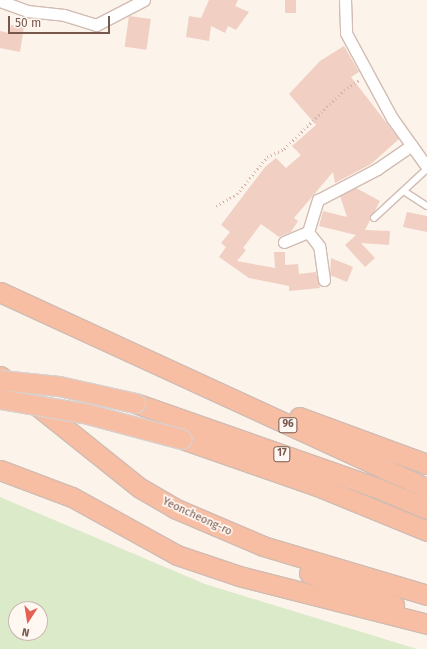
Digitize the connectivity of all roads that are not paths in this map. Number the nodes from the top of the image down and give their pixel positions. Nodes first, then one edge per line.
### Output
1 (144, 0) edge
2 (345, 0) edge
3 (0, 1) edge
4 (412, 145) junction
5 (427, 168) edge
6 (404, 191) junction
7 (427, 206) edge
8 (374, 218) dead end
9 (308, 232) junction
10 (284, 242) dead end
11 (324, 280) dead end
12 (0, 292) edge
13 (150, 360) junction
14 (0, 376) edge
15 (0, 380) edge
16 (0, 399) edge
17 (427, 464) edge
18 (0, 470) edge
19 (427, 488) edge
20 (174, 508) junction
21 (427, 509) edge
22 (427, 531) edge
23 (427, 595) edge
24 (427, 617) edge
25 (427, 624) edge

1 - 3 street
2 - 4 street
4 - 5 street
4 - 9 street
5 - 6 lane
6 - 7 lane
6 - 8 lane
9 - 10 street
9 - 11 street
12 - 13 highway, 96
13 - 17 highway
13 - 19 highway, 96
14 - 20 highway, Yeoncheong-ro
15 - 21 highway, 17, bridge
16 - 22 highway, 17, bridge
18 - 25 highway
20 - 23 highway, Yeoncheong-ro
20 - 24 highway

